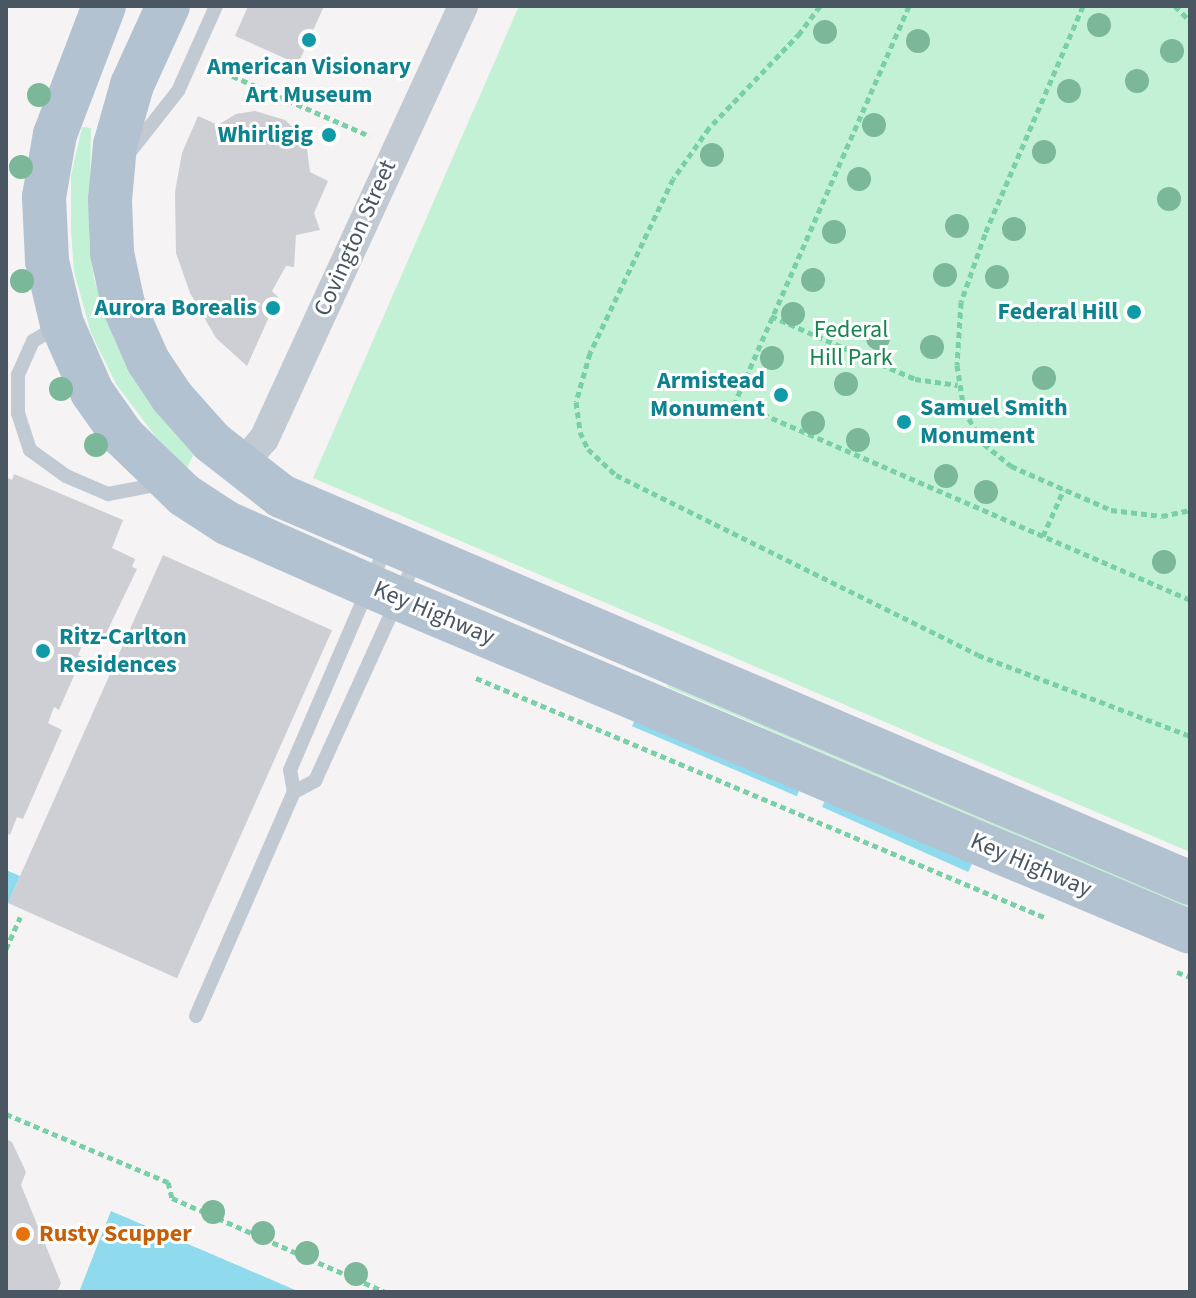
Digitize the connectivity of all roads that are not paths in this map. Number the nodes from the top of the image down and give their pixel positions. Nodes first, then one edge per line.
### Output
1 (104, 6) edge
2 (168, 6) edge
3 (216, 6) edge
4 (463, 6) edge
5 (111, 176) junction
6 (62, 324) junction
7 (241, 466) junction
8 (170, 482) junction
9 (403, 550) junction
10 (384, 592) junction
11 (294, 792) junction
12 (1190, 883) edge
13 (1177, 949) edge
14 (196, 1016) dead end

1 - 6 main road, Key Highway
2 - 5 main road, Key Highway
3 - 5 lane
4 - 7 street, Covington Street
5 - 7 main road, Key Highway
6 - 8 main road, Key Highway
6 - 8 lane
7 - 9 main road, Key Highway
8 - 10 main road, Key Highway
9 - 10 lane
9 - 10 lane
9 - 12 main road, Key Highway
10 - 11 lane
10 - 11 lane
10 - 13 main road, Key Highway
11 - 14 lane

